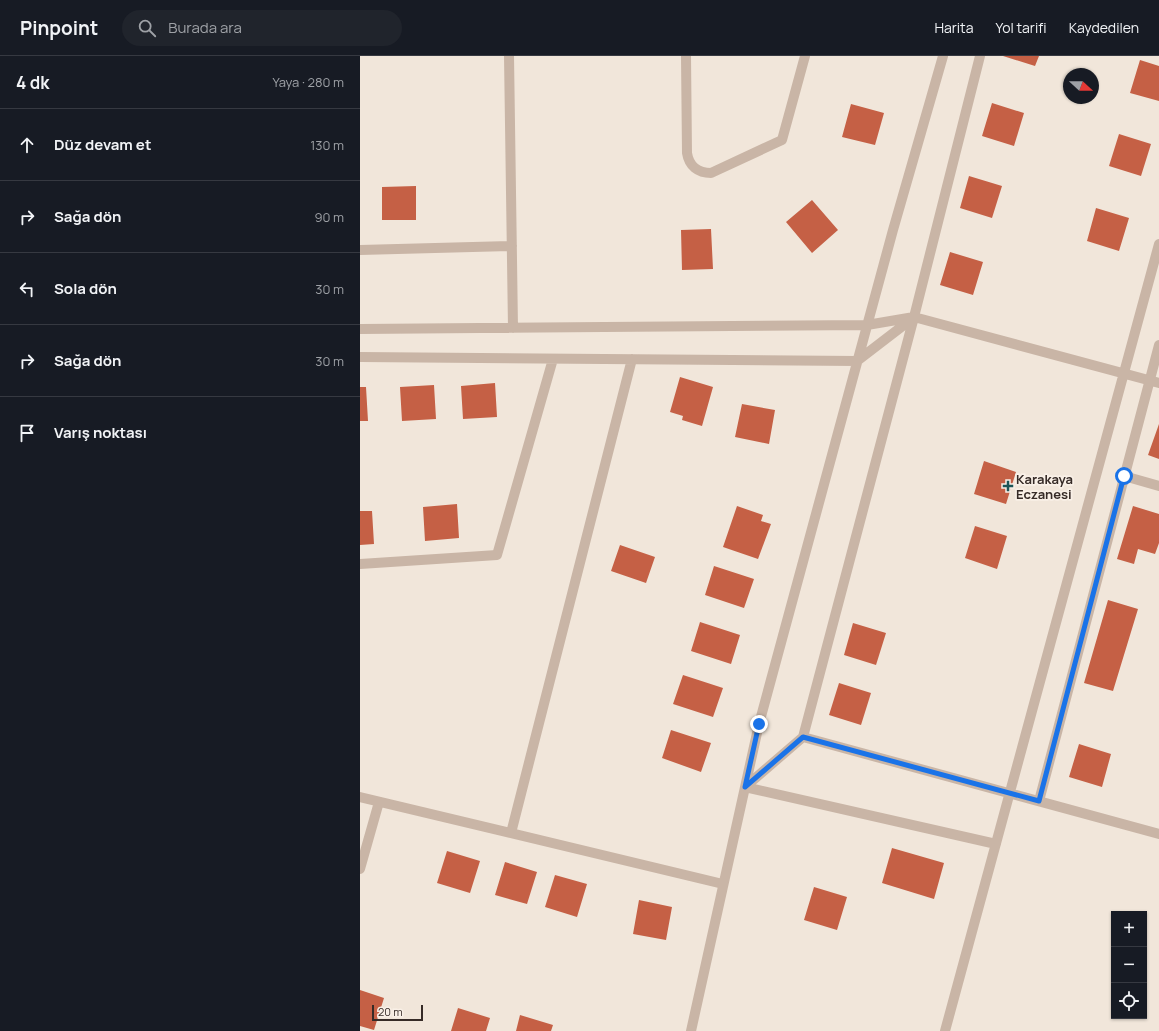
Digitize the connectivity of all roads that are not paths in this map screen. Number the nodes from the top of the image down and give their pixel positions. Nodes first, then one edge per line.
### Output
1 (509, 56) edge
2 (686, 56) edge
3 (805, 56) edge
4 (943, 56) edge
5 (980, 56) edge
6 (1159, 244) edge
7 (512, 246) junction
8 (360, 250) edge
9 (914, 317) junction
10 (867, 325) junction
11 (513, 328) junction
12 (360, 330) edge
13 (1159, 345) edge
14 (360, 357) edge
15 (553, 359) junction
16 (632, 359) junction
17 (857, 361) junction
18 (1123, 373) junction
19 (1154, 382) edge
20 (1124, 476) junction
21 (1159, 486) edge
22 (360, 564) edge
23 (803, 737) junction
24 (745, 787) junction
25 (1010, 793) junction
26 (360, 797) edge
27 (1039, 801) junction
28 (379, 802) junction
29 (511, 833) junction
30 (1159, 834) edge
31 (996, 844) junction
32 (360, 869) edge
33 (723, 884) junction
34 (691, 1031) edge
35 (945, 1031) edge

1 - 7 street
2 - 3 street
4 - 10 street
5 - 9 street
6 - 18 street
7 - 8 street
7 - 11 street
9 - 10 street
9 - 17 street
9 - 18 street
9 - 23 street
10 - 11 street
10 - 17 street
11 - 12 street
13 - 19 street
14 - 15 street
15 - 16 street
15 - 22 street
16 - 17 street
16 - 29 street
17 - 24 street
18 - 19 street
18 - 25 street
19 - 20 street
20 - 21 street
20 - 27 street
23 - 24 street
23 - 25 street
24 - 31 street
24 - 33 street
25 - 27 street
25 - 31 street
26 - 28 street
27 - 30 street
28 - 29 street
28 - 32 street
29 - 33 street
31 - 35 street
33 - 34 street

